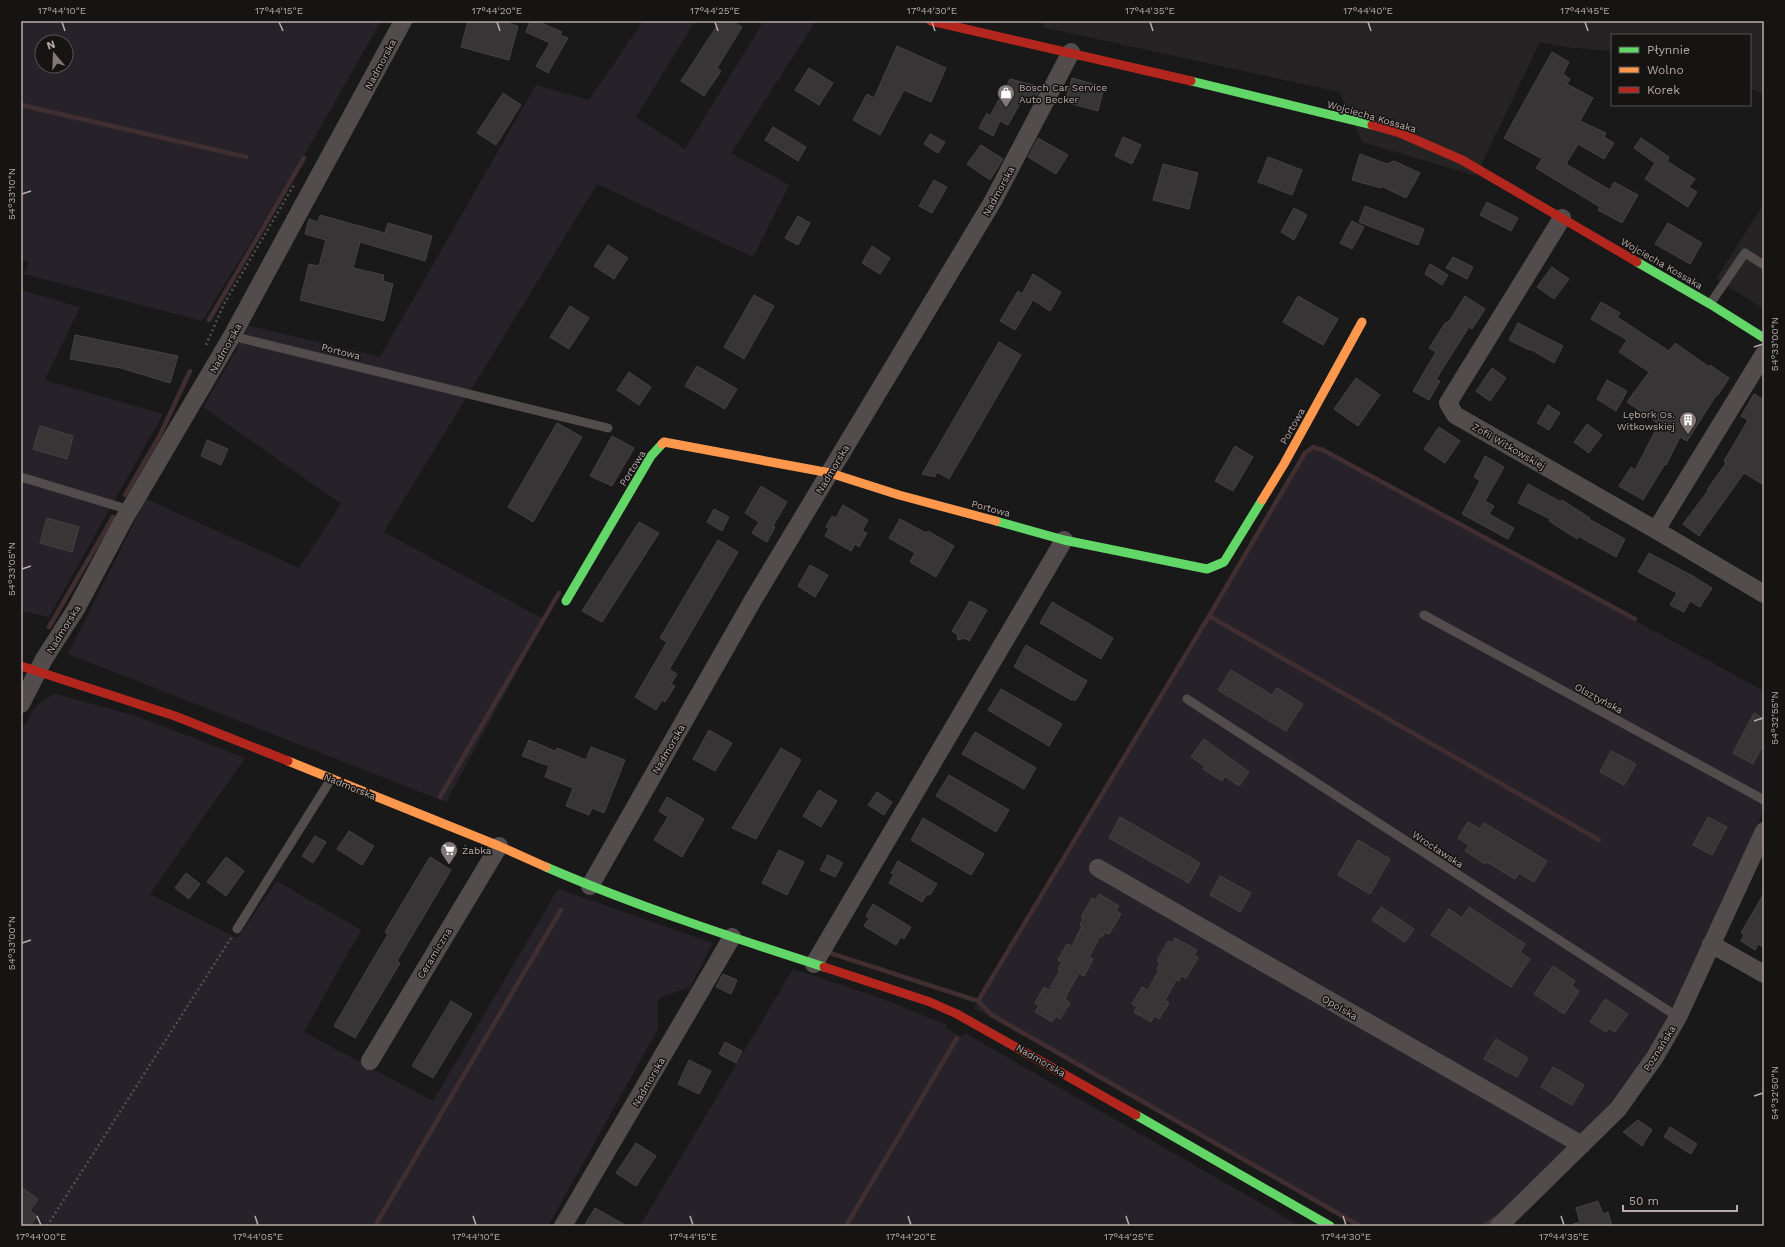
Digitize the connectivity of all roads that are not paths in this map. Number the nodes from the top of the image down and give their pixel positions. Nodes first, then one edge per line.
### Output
1 (403, 21) edge
2 (931, 21) edge
3 (1072, 52) junction
4 (1562, 218) junction
5 (1764, 265) edge
6 (1710, 304) junction
7 (1362, 322) dead end
8 (232, 336) junction
9 (1764, 338) edge
10 (1764, 354) edge
11 (608, 428) dead end
12 (830, 473) junction
13 (21, 477) edge
14 (130, 510) junction
15 (1656, 530) junction
16 (1064, 540) junction
17 (1764, 594) edge
18 (566, 601) dead end
19 (1424, 615) dead end
20 (29, 668) edge
21 (1187, 699) dead end
22 (21, 704) edge
23 (331, 778) junction
24 (1764, 800) edge
25 (1764, 831) edge
26 (499, 846) junction
27 (1098, 868) dead end
28 (590, 886) junction
29 (237, 929) road end
30 (732, 937) junction
31 (1711, 944) junction
32 (814, 964) junction
33 (1764, 974) edge
34 (1678, 1017) junction
35 (370, 1061) dead end
36 (1582, 1145) junction
37 (563, 1226) edge
38 (1330, 1226) edge
39 (1499, 1226) edge

1 - 8 street, Nadmorska
2 - 3 street, Wojciecha Kossaka
3 - 4 street, Wojciecha Kossaka
3 - 12 street, Nadmorska
4 - 6 street, Wojciecha Kossaka
4 - 15 street, Zofii Witkowskiej
5 - 6 lane
6 - 9 street, Wojciecha Kossaka
7 - 16 street, Portowa
8 - 11 lane, Portowa
8 - 14 street, Nadmorska
10 - 15 street
12 - 16 street, Portowa
12 - 18 street, Portowa
12 - 28 street, Nadmorska
13 - 14 lane
14 - 20 street, Nadmorska
15 - 17 street, Zofii Witkowskiej
16 - 32 street
19 - 24 lane, Olsztyńska
20 - 22 street, Nadmorska
20 - 23 street, Nadmorska
21 - 34 lane, Wrocławska
23 - 26 street, Nadmorska
23 - 29 lane
25 - 31 street, Poznańska
26 - 28 street, Nadmorska
26 - 35 street, Ceramiczna
27 - 36 street, Opolska
28 - 30 street, Nadmorska
30 - 32 street, Nadmorska
30 - 37 street, Nadmorska
31 - 33 street
31 - 34 street, Poznańska
32 - 38 street, Nadmorska
34 - 36 street, Poznańska
36 - 39 street, Poznańska

